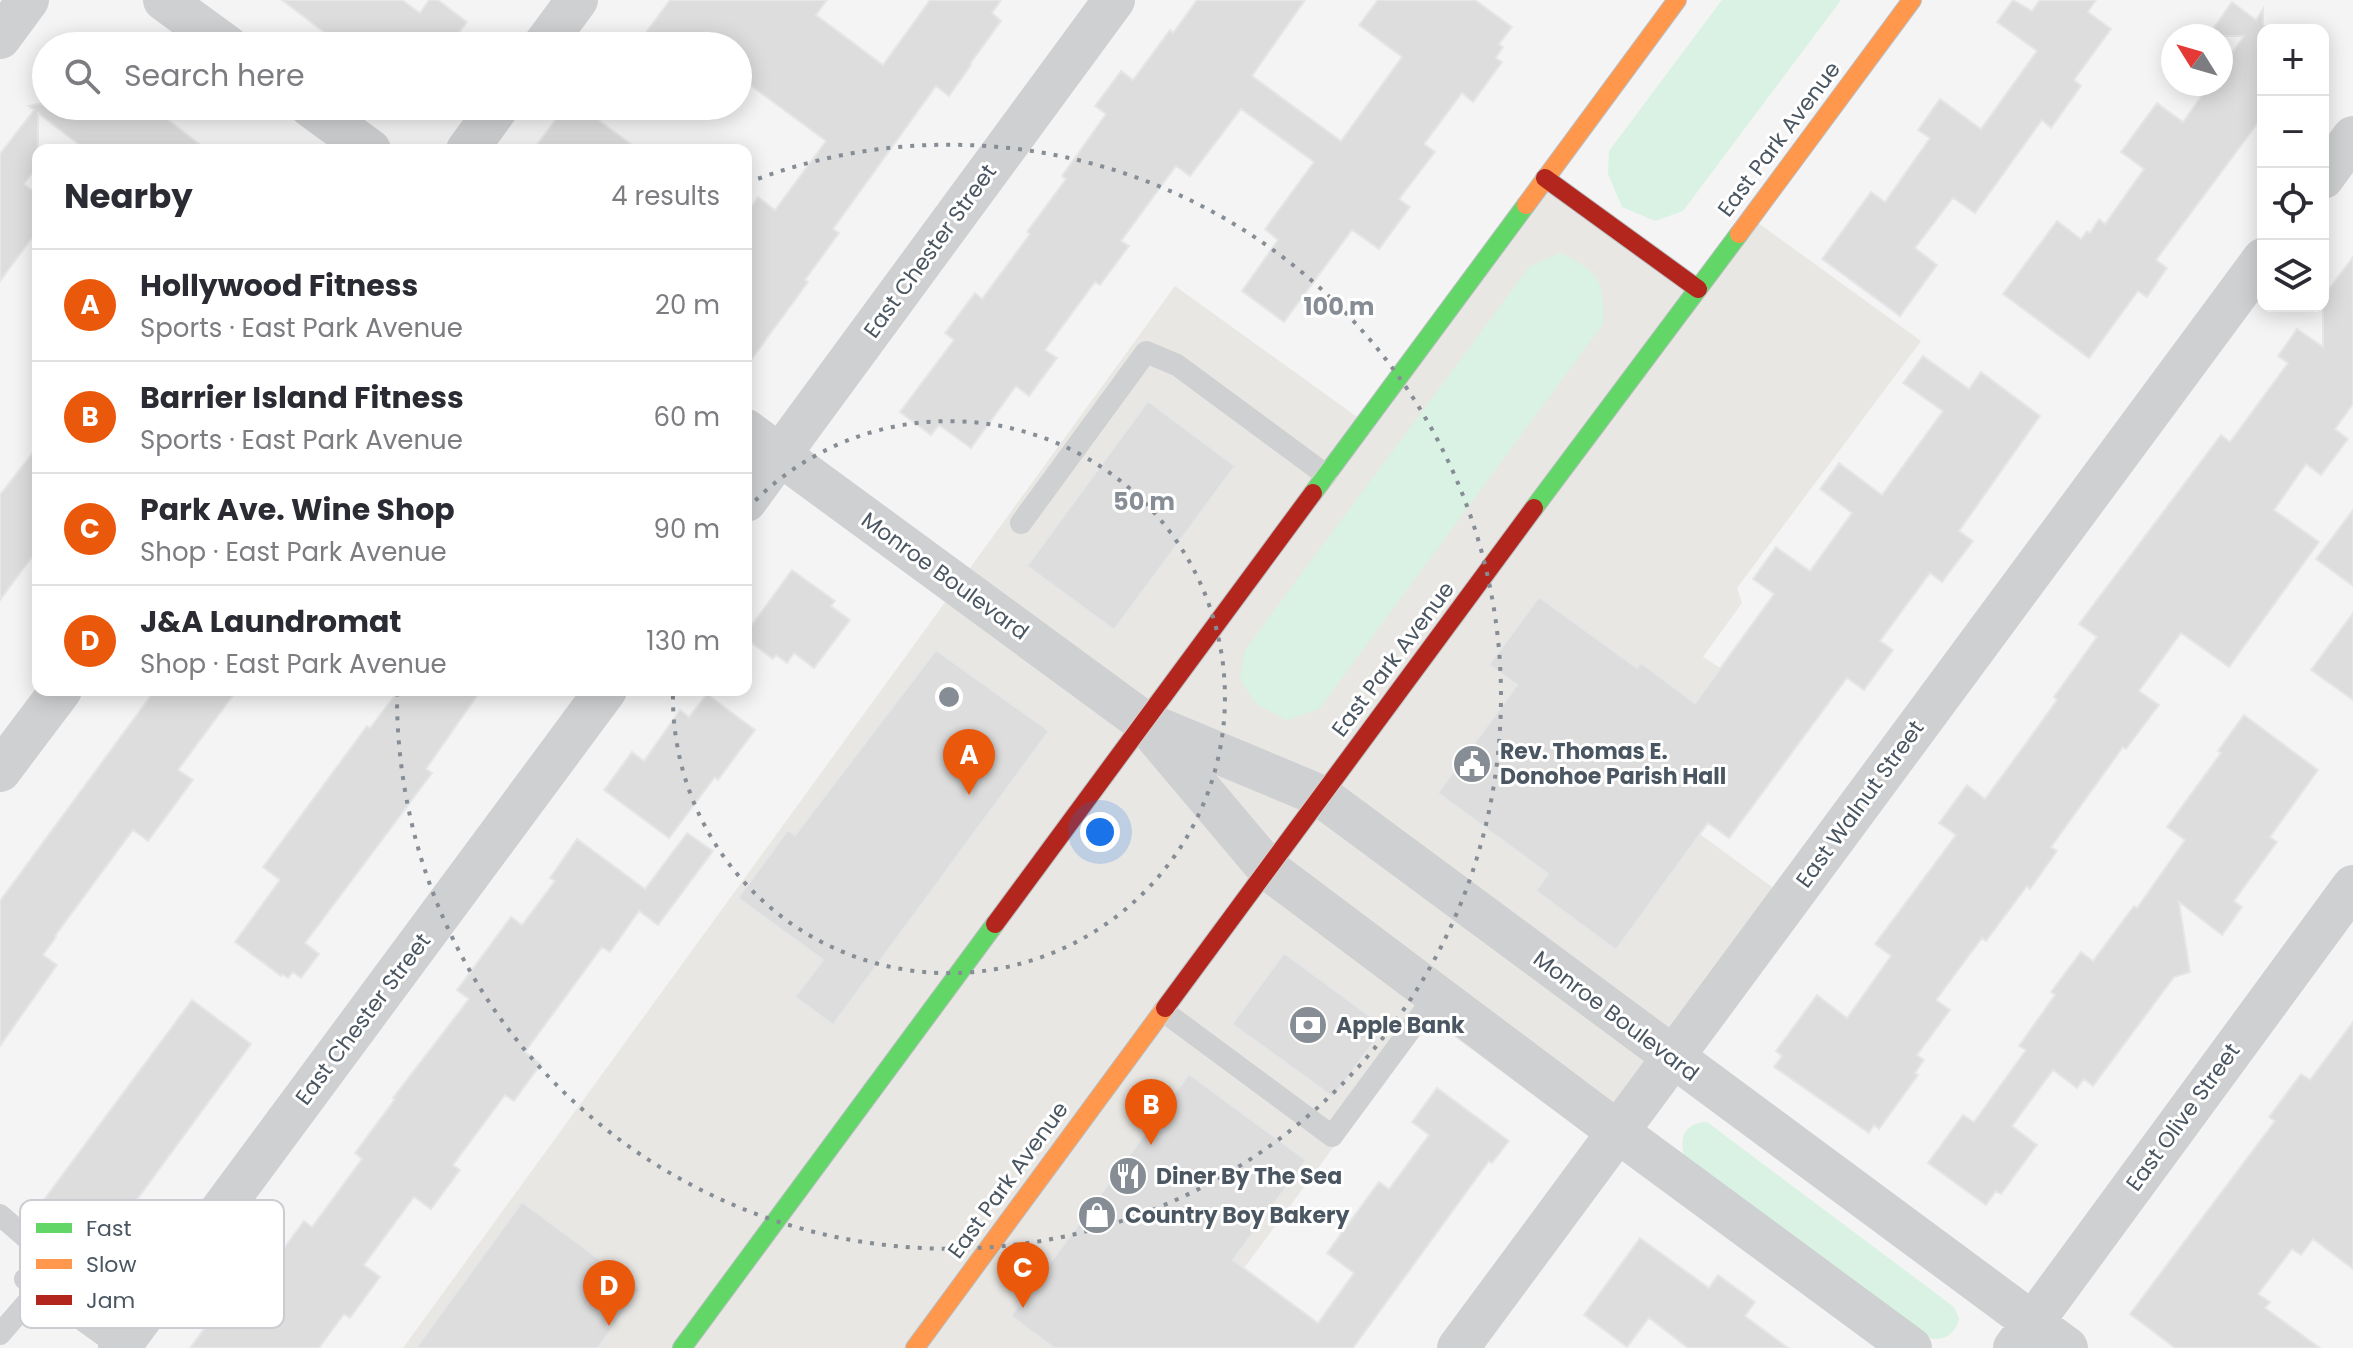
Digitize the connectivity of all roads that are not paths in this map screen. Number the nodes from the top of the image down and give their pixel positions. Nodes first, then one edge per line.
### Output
1 (28, 0) edge
2 (164, 0) edge
3 (577, 0) edge
4 (1114, 0) edge
5 (1677, 0) edge
6 (1912, 0) edge
7 (208, 32) edge
8 (553, 32) edge
9 (0, 38) edge
10 (329, 120) edge
11 (489, 120) edge
12 (2353, 137) edge
13 (362, 144) edge
14 (471, 144) edge
15 (2329, 170) edge
16 (1545, 178) junction
17 (2257, 267) edge
18 (1698, 289) junction
19 (752, 434) edge
20 (780, 455) junction
21 (1326, 475) junction
22 (752, 493) edge
23 (1021, 523) dead end
24 (56, 696) edge
25 (602, 696) edge
26 (1144, 722) junction
27 (0, 771) edge
28 (1321, 796) junction
29 (1268, 869) junction
30 (2353, 886) edge
31 (1436, 995) junction
32 (1163, 1011) junction
33 (1672, 1058) junction
34 (1618, 1132) junction
35 (229, 1200) edge
36 (0, 1215) edge
37 (20, 1232) edge
38 (20, 1303) edge
39 (93, 1328) edge
40 (134, 1328) edge
41 (0, 1334) edge
42 (2023, 1335) edge
43 (923, 1345) edge
44 (120, 1347) edge
45 (682, 1348) edge
46 (1458, 1348) edge
47 (1911, 1348) edge
48 (2067, 1348) edge

1 - 9 street
2 - 7 street
3 - 8 street
4 - 20 street, East Chester Street
5 - 16 highway
6 - 18 highway, East Park Avenue
10 - 13 street
11 - 14 street
12 - 15 street
16 - 18 highway
16 - 21 highway
17 - 33 street, East Walnut Street
18 - 28 highway, East Park Avenue
19 - 20 street, Monroe Boulevard
20 - 22 street, East Chester Street
20 - 26 street, Monroe Boulevard
21 - 23 lane
21 - 26 highway
24 - 27 street
25 - 35 street, East Chester Street
26 - 28 street, Monroe Boulevard
26 - 29 street, Monroe Boulevard
26 - 45 highway
28 - 29 highway, East Park Avenue
28 - 33 street, Monroe Boulevard
29 - 31 street, Monroe Boulevard
29 - 32 highway, East Park Avenue
30 - 42 street, East Olive Street
31 - 32 lane
31 - 34 street, Monroe Boulevard
32 - 43 highway, East Park Avenue
33 - 34 street, East Walnut Street
33 - 42 street, Monroe Boulevard
34 - 46 street, East Walnut Street
34 - 47 street, Monroe Boulevard
36 - 37 lane
38 - 41 lane
39 - 44 lane
40 - 44 street, East Chester Street
42 - 48 street, Monroe Boulevard

